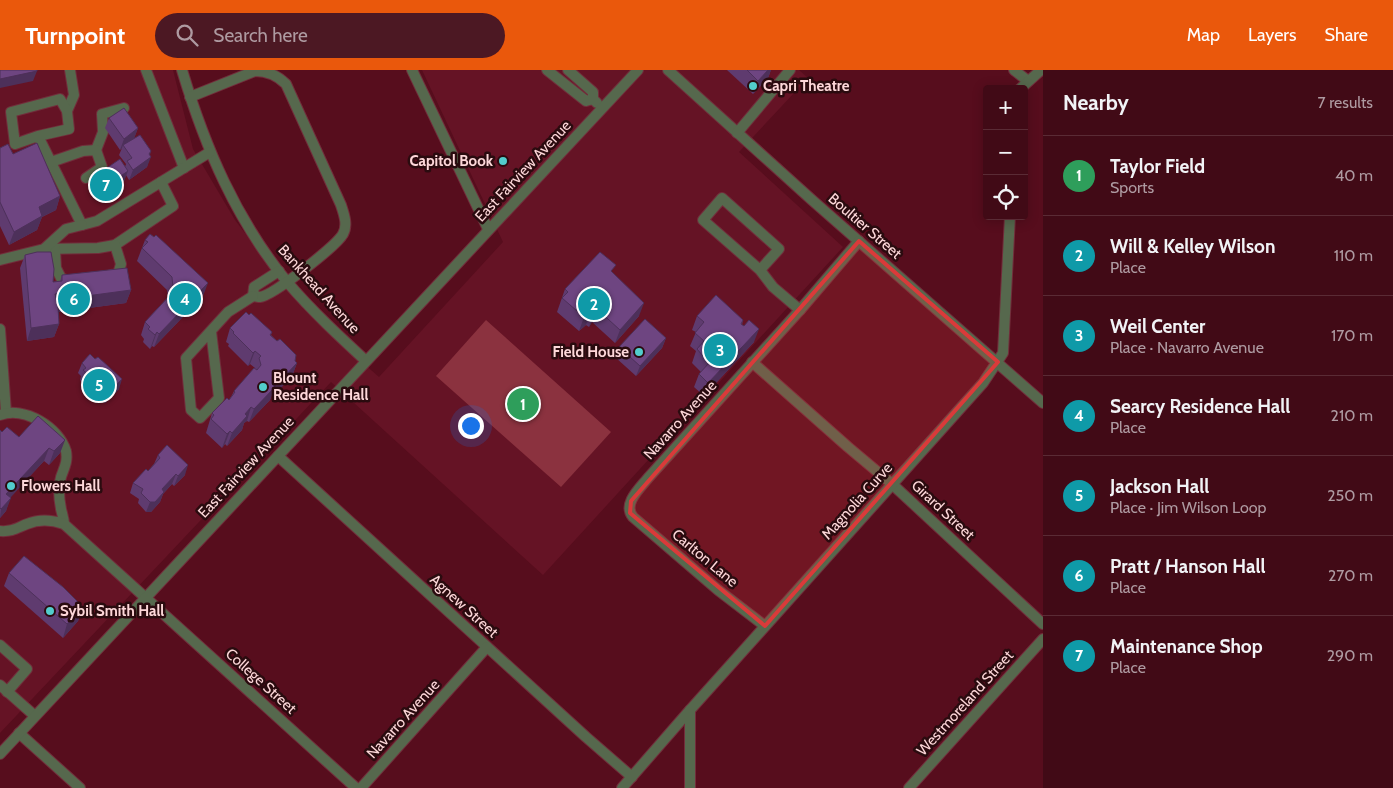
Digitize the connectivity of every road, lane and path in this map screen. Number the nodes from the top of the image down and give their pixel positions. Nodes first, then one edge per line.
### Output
1 (70, 70) edge
2 (146, 70) edge
3 (182, 70) edge
4 (412, 70) edge
5 (547, 70) edge
6 (568, 70) edge
7 (638, 70) edge
8 (668, 70) edge
9 (790, 70) edge
10 (1014, 70) edge
11 (1041, 70) edge
12 (1024, 85) edge
13 (190, 97) junction
14 (593, 99) junction
15 (124, 108) edge
16 (602, 108) junction
17 (67, 111) junction
18 (737, 132) junction
19 (38, 136) junction
20 (96, 150) junction
21 (210, 152) junction
22 (51, 162) junction
23 (184, 168) junction
24 (86, 178) dead end
25 (162, 182) junction
26 (1010, 220) edge
27 (82, 225) junction
28 (488, 230) junction
29 (859, 241) junction
30 (115, 245) junction
31 (49, 249) junction
32 (0, 260) edge
33 (760, 270) junction
34 (279, 271) junction
35 (288, 283) junction
36 (253, 296) junction
37 (800, 310) junction
38 (0, 329) edge
39 (211, 331) junction
40 (366, 361) junction
41 (752, 362) junction
42 (998, 362) junction
43 (1043, 403) edge
44 (3, 414) edge
45 (278, 456) junction
46 (892, 484) junction
47 (629, 510) joint
48 (64, 524) junction
49 (0, 531) edge
50 (146, 597) junction
51 (1043, 624) edge
52 (765, 626) junction
53 (1043, 639) edge
54 (0, 644) edge
55 (487, 647) junction
56 (4, 689) edge
57 (690, 710) junction
58 (35, 716) junction
59 (19, 733) junction
60 (0, 754) edge
61 (632, 777) junction
62 (80, 788) edge
63 (356, 788) edge
64 (361, 788) edge
65 (622, 788) edge
66 (690, 788) edge
67 (909, 788) edge

1 - 17 street
2 - 23 street
3 - 13 street, Bankhead Avenue
4 - 28 street
5 - 14 street
6 - 14 street
7 - 16 street, East Fairview Avenue
8 - 18 street, Boultier Street
9 - 18 street
10 - 12 street
11 - 12 street
13 - 21 street, Bankhead Avenue
13 - 35 street
14 - 16 street
15 - 20 street
16 - 28 street, East Fairview Avenue
17 - 19 street
17 - 19 street
18 - 29 street, Boultier Street
19 - 22 street
20 - 22 street
20 - 24 street
21 - 23 street
21 - 34 street, Bankhead Avenue
22 - 27 street
23 - 25 street
25 - 27 street
25 - 30 street
26 - 42 street, Magnolia Curve
27 - 31 street
28 - 40 street, East Fairview Avenue
29 - 37 street, Navarro Avenue
29 - 42 street, Boultier Street
30 - 31 street
30 - 31 street
31 - 32 street
33 - 33 street
33 - 37 street
34 - 35 street, Bankhead Avenue
34 - 36 street
35 - 36 street
35 - 40 street, Bankhead Avenue
36 - 39 street
37 - 41 street, Navarro Avenue
38 - 44 street
39 - 39 street
40 - 45 street, East Fairview Avenue
41 - 46 street, Girard Street
41 - 47 street, Navarro Avenue
42 - 43 street, Boultier Street
42 - 46 street, Magnolia Curve
44 - 48 street
45 - 50 street, East Fairview Avenue
45 - 55 street, Agnew Street
46 - 51 street, Girard Street
46 - 52 street, Magnolia Curve
47 - 52 street, Carlton Lane
48 - 49 street
48 - 50 street, College Street
50 - 58 street, East Fairview Avenue
50 - 63 street, College Street
52 - 57 street, Magnolia Curve
53 - 67 street, Westmoreland Street
54 - 56 street
55 - 61 street, Agnew Street
55 - 64 street, Navarro Avenue
56 - 58 street
57 - 61 street, Magnolia Curve
57 - 66 street
58 - 59 street, East Fairview Avenue
59 - 60 street, East Fairview Avenue
59 - 62 street
61 - 65 street, Magnolia Curve

